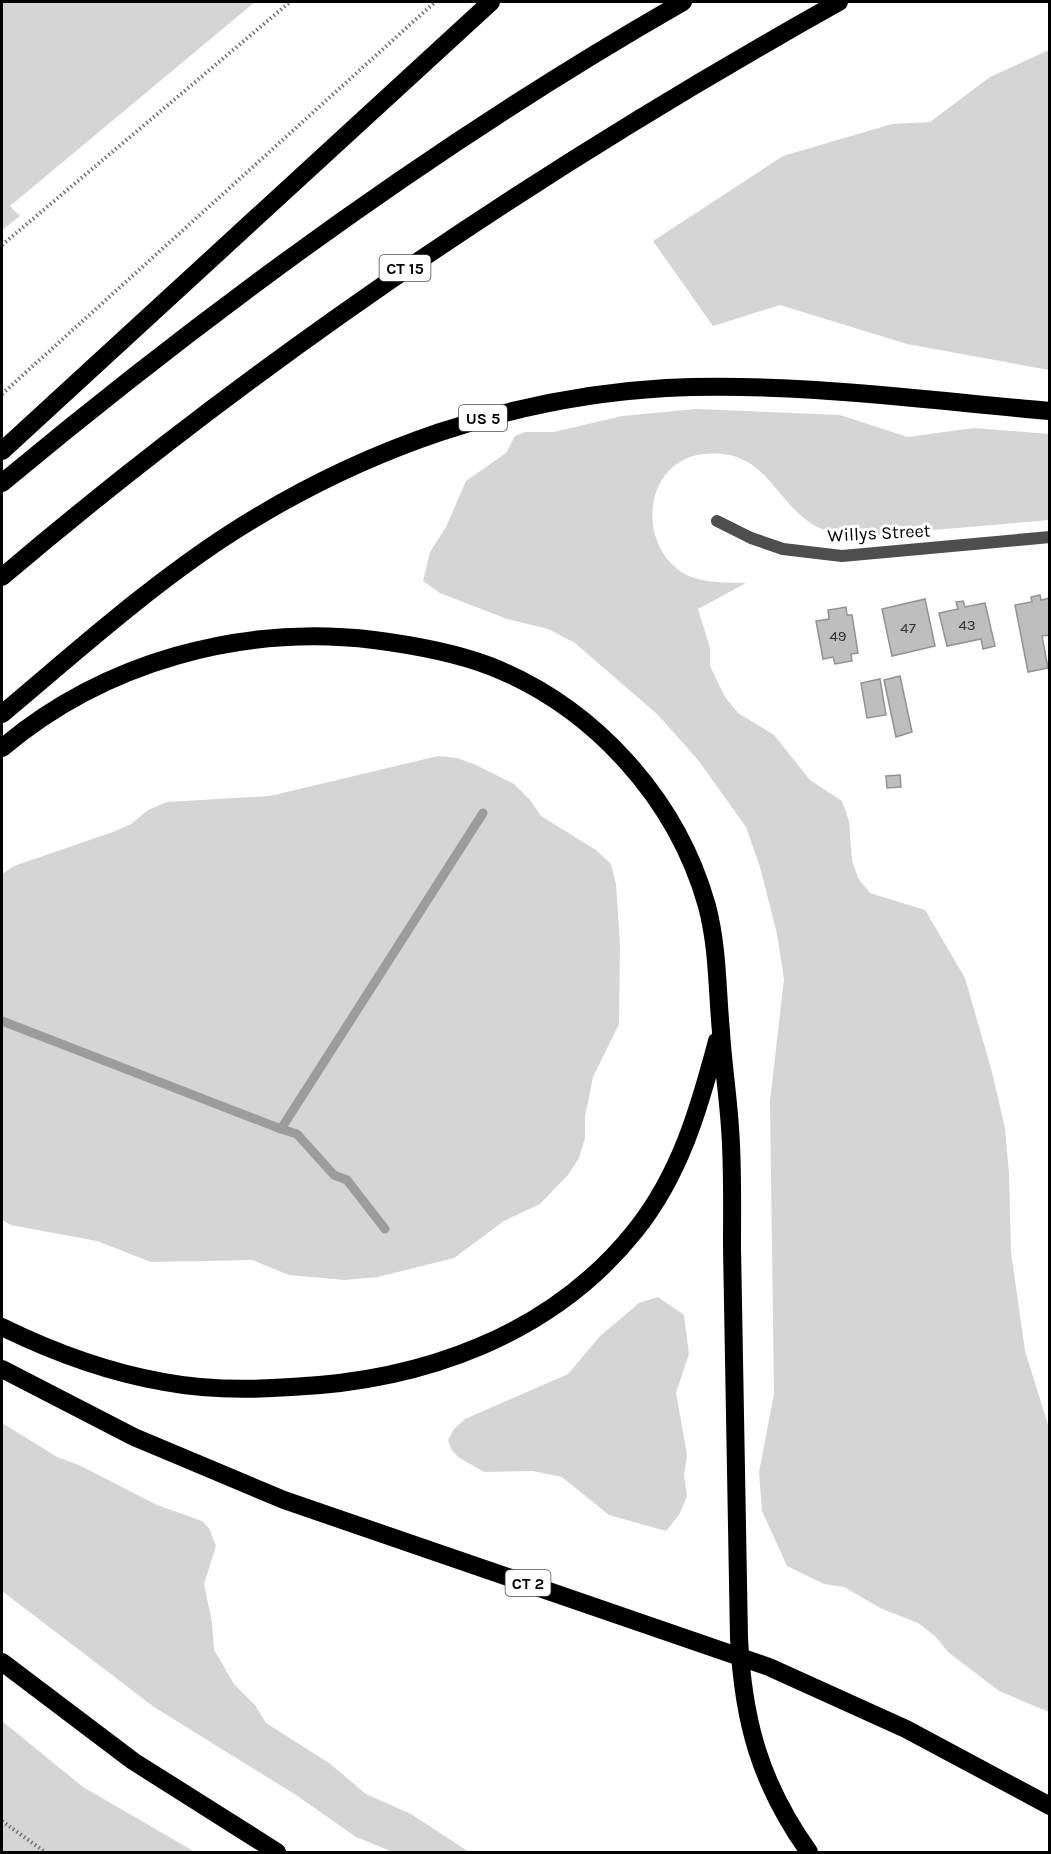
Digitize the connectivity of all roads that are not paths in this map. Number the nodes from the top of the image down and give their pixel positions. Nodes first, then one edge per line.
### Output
1 (490, 2) edge
2 (683, 2) edge
3 (839, 2) edge
4 (1050, 411) edge
5 (2, 451) edge
6 (2, 483) edge
7 (717, 521) dead end
8 (1050, 537) edge
9 (2, 578) edge
10 (2, 714) edge
11 (2, 748) edge
12 (720, 1028) junction
13 (2, 1327) edge
14 (2, 1369) edge
15 (2, 1662) edge
16 (1050, 1806) edge
17 (277, 1852) edge
18 (809, 1852) edge

1 - 5 highway
2 - 6 highway
3 - 9 highway, CT 15
4 - 10 highway, US 5
7 - 8 street, Willys Street
11 - 12 highway
12 - 13 highway
12 - 18 highway
14 - 16 highway, CT 2
15 - 17 highway

